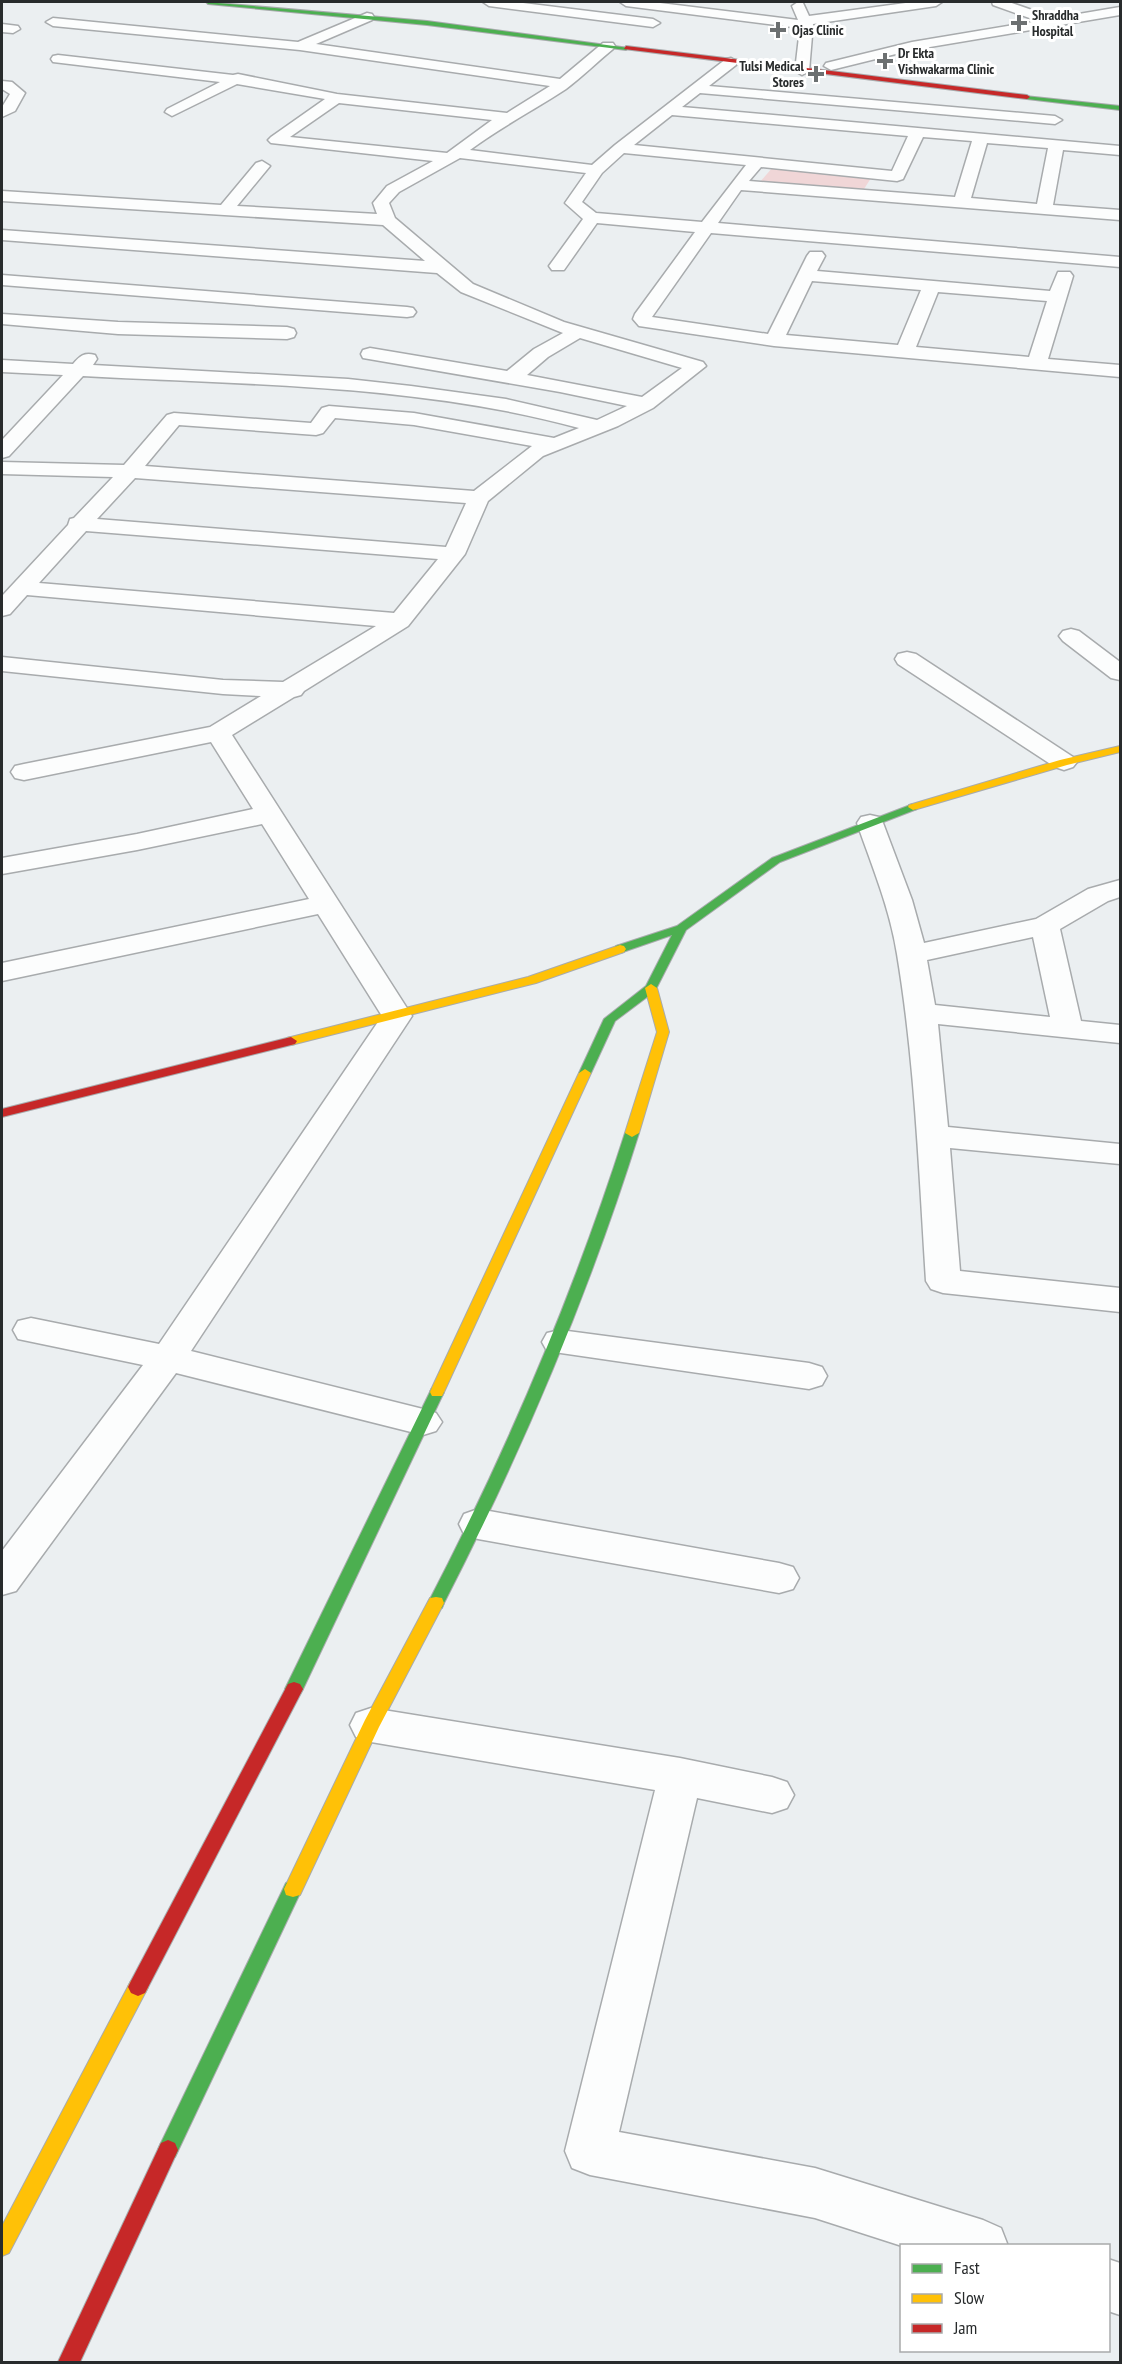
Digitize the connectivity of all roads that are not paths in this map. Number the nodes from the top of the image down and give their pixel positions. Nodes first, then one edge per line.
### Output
1 (208, 2) edge
2 (278, 2) edge
3 (489, 2) edge
4 (584, 2) edge
5 (626, 2) edge
6 (796, 2) edge
7 (936, 2) edge
8 (998, 2) edge
9 (245, 3) edge
10 (565, 11) junction
11 (1120, 11) edge
12 (1099, 15) junction
13 (367, 16) junction
14 (1120, 21) edge
15 (53, 22) dead end
16 (1053, 22) junction
17 (658, 23) dead end
18 (806, 23) junction
19 (526, 32) junction
20 (300, 46) junction
21 (608, 46) junction
22 (281, 56) dead end
23 (58, 59) dead end
24 (731, 62) junction
25 (831, 66) junction
26 (803, 67) junction
27 (252, 71) dead end
28 (232, 81) junction
29 (563, 84) junction
30 (914, 84) junction
31 (2, 85) edge
32 (699, 89) junction
33 (336, 98) junction
34 (1072, 99) junction
35 (1120, 100) edge
36 (900, 106) junction
37 (1120, 108) edge
38 (670, 110) junction
39 (172, 112) dead end
40 (2, 113) edge
41 (510, 118) junction
42 (887, 130) junction
43 (917, 133) junction
44 (981, 138) junction
45 (1057, 144) junction
46 (620, 148) junction
47 (1120, 150) edge
48 (453, 156) junction
49 (758, 161) junction
50 (262, 166) dead end
51 (596, 170) junction
52 (897, 176) junction
53 (737, 184) junction
54 (2, 196) edge
55 (891, 196) junction
56 (962, 202) junction
57 (1044, 208) junction
58 (226, 209) junction
59 (1120, 214) edge
60 (592, 218) junction
61 (388, 220) junction
62 (706, 228) junction
63 (2, 236) edge
64 (825, 237) junction
65 (1070, 257) junction
66 (1120, 262) edge
67 (558, 266) dead end
68 (442, 268) junction
69 (807, 275) junction
70 (2, 280) edge
71 (430, 285) dead end
72 (932, 286) junction
73 (155, 292) junction
74 (230, 297) junction
75 (1057, 297) junction
76 (2, 319) edge
77 (118, 328) junction
78 (204, 331) junction
79 (578, 332) junction
80 (287, 333) dead end
81 (774, 340) junction
82 (401, 345) junction
83 (905, 351) junction
84 (370, 354) dead end
85 (1037, 363) junction
86 (2, 366) edge
87 (77, 370) junction
88 (1120, 371) edge
89 (511, 378) junction
90 (646, 404) junction
91 (599, 427) junction
92 (554, 444) junction
93 (2, 452) edge
94 (2, 468) edge
95 (130, 471) junction
96 (479, 498) junction
97 (78, 524) junction
98 (454, 554) junction
99 (20, 588) junction
100 (2, 609) edge
101 (400, 621) junction
102 (1071, 636) dead end
103 (907, 658) dead end
104 (2, 664) edge
105 (1120, 673) edge
106 (292, 690) junction
107 (218, 733) junction
108 (1120, 749) edge
109 (1064, 762) junction
110 (24, 772) dead end
111 (269, 814) junction
112 (870, 823) junction
113 (2, 866) edge
114 (1120, 888) edge
115 (324, 904) junction
116 (1045, 926) junction
117 (681, 927) junction
118 (912, 954) junction
119 (2, 972) edge
120 (651, 988) junction
121 (922, 1013) junction
122 (397, 1016) junction
123 (1067, 1028) junction
124 (1120, 1034) edge
125 (2, 1113) edge
126 (933, 1136) junction
127 (1120, 1154) edge
128 (1120, 1299) edge
129 (31, 1330) dead end
130 (560, 1342) junction
131 (168, 1358) junction
132 (809, 1376) dead end
133 (423, 1422) junction
134 (478, 1524) junction
135 (779, 1578) dead end
136 (2, 1580) edge
137 (371, 1725) junction
138 (680, 1776) junction
139 (771, 1796) dead end
140 (977, 2244) edge
141 (2, 2246) edge
142 (69, 2362) edge

1 - 9 street
2 - 19 street
3 - 10 street
4 - 10 street
5 - 18 street
6 - 18 street
7 - 18 street
8 - 16 street
9 - 13 street
10 - 17 street
10 - 19 street
11 - 12 street
12 - 14 street
12 - 16 street
13 - 19 street
13 - 20 street
15 - 20 street
16 - 25 street
18 - 26 street
19 - 21 street
19 - 26 street
20 - 22 street
20 - 29 street
21 - 24 street
21 - 29 street
23 - 28 street
24 - 26 street
24 - 32 street
25 - 26 street
25 - 34 street
26 - 30 street
27 - 28 street
28 - 33 street
28 - 39 street
29 - 41 street
30 - 34 street
30 - 36 street
31 - 40 street
32 - 36 street
32 - 38 street
33 - 41 street
33 - 48 street
34 - 35 street
34 - 36 street
34 - 37 street
36 - 42 street
38 - 42 street
38 - 46 street
41 - 48 street
42 - 43 street
43 - 44 street
43 - 52 street
44 - 45 street
44 - 56 street
45 - 47 street
45 - 57 street
46 - 49 street
46 - 51 street
48 - 51 street
48 - 61 street
49 - 52 street
49 - 53 street
50 - 58 street
51 - 60 street
52 - 55 street
53 - 55 street
53 - 62 street
54 - 58 street
55 - 56 street
56 - 57 street
57 - 59 street
58 - 61 street
60 - 62 street
60 - 67 street
61 - 68 street
62 - 64 street
62 - 81 street
63 - 68 street
64 - 65 street
64 - 69 street
65 - 66 street
65 - 75 street
68 - 71 street
68 - 79 street
69 - 72 street
69 - 81 street
70 - 73 street
72 - 75 street
72 - 83 street
73 - 74 street
73 - 77 street
74 - 78 street
74 - 82 street
75 - 85 street
76 - 77 street
77 - 78 street
77 - 87 street
78 - 80 street
79 - 89 street
79 - 90 street
81 - 83 street
82 - 84 street
82 - 89 street
83 - 85 street
85 - 88 street
86 - 87 street
87 - 91 street
87 - 93 street
89 - 90 street
90 - 91 street
91 - 92 street
92 - 95 street
92 - 96 street
94 - 95 street
95 - 96 street
95 - 97 street
96 - 98 street
97 - 98 street
97 - 99 street
98 - 101 street
99 - 100 street
99 - 101 street
101 - 106 street
102 - 105 street
103 - 109 street
104 - 106 street
106 - 107 street
107 - 110 street
107 - 111 street
108 - 109 street
109 - 112 street
111 - 113 street
111 - 115 street
112 - 117 street
112 - 118 street
114 - 116 street
115 - 119 street
115 - 122 street
116 - 118 street
116 - 123 street
117 - 120 street
117 - 122 street
118 - 121 street
120 - 130 street
120 - 133 street
121 - 123 street
121 - 126 street
122 - 125 street
122 - 131 street
123 - 124 street
126 - 127 street
126 - 128 street
129 - 131 street
130 - 132 street
130 - 134 street
131 - 133 street
131 - 136 street
133 - 141 street
134 - 135 street
134 - 137 street
137 - 138 street
137 - 142 street
138 - 139 street
138 - 140 street

